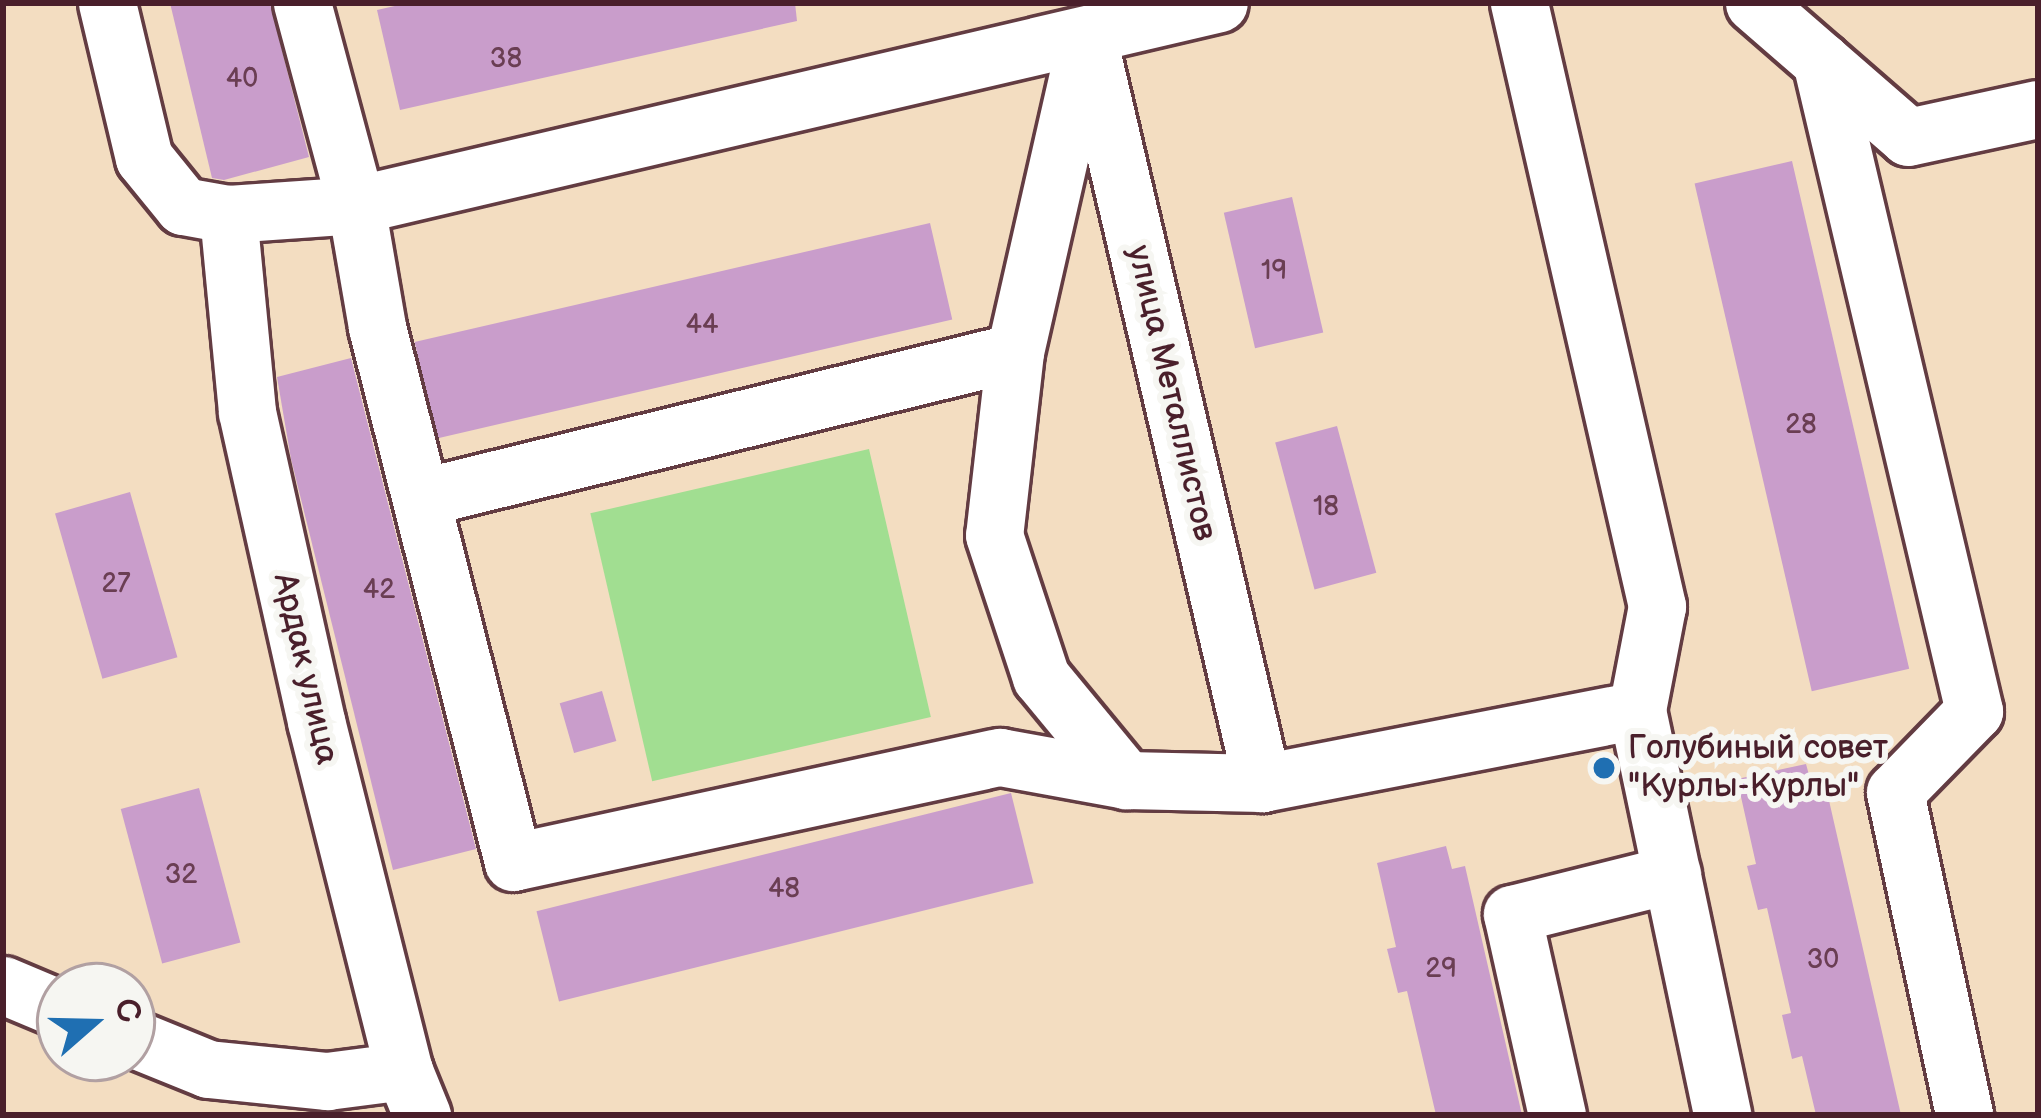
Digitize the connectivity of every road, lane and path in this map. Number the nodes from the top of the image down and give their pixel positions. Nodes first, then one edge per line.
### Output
1 (106, 3) edge
2 (302, 3) edge
3 (1219, 3) edge
4 (1519, 3) edge
5 (1754, 3) edge
6 (1084, 20) edge
7 (1821, 61) junction
8 (2038, 109) edge
9 (356, 205) junction
10 (228, 214) junction
11 (1015, 352) junction
12 (423, 497) junction
13 (1637, 710) junction
14 (1126, 780) junction
15 (1262, 783) junction
16 (1672, 874) junction
17 (3, 985) edge
18 (36, 999) edge
19 (156, 1048) edge
20 (413, 1093) edge
21 (1558, 1115) edge
22 (1722, 1115) edge
23 (1964, 1115) edge

1 - 10 street
2 - 9 street
3 - 6 street
4 - 13 street
5 - 7 street
6 - 9 street
6 - 11 street
6 - 15 street, улица Металлистов
7 - 8 street
7 - 23 street
9 - 10 street
9 - 12 street
10 - 20 street, Ардак улица
11 - 12 street
11 - 14 street
12 - 14 street
13 - 15 street
13 - 16 street
14 - 15 street
16 - 21 street
16 - 22 street
17 - 18 street
19 - 20 street

